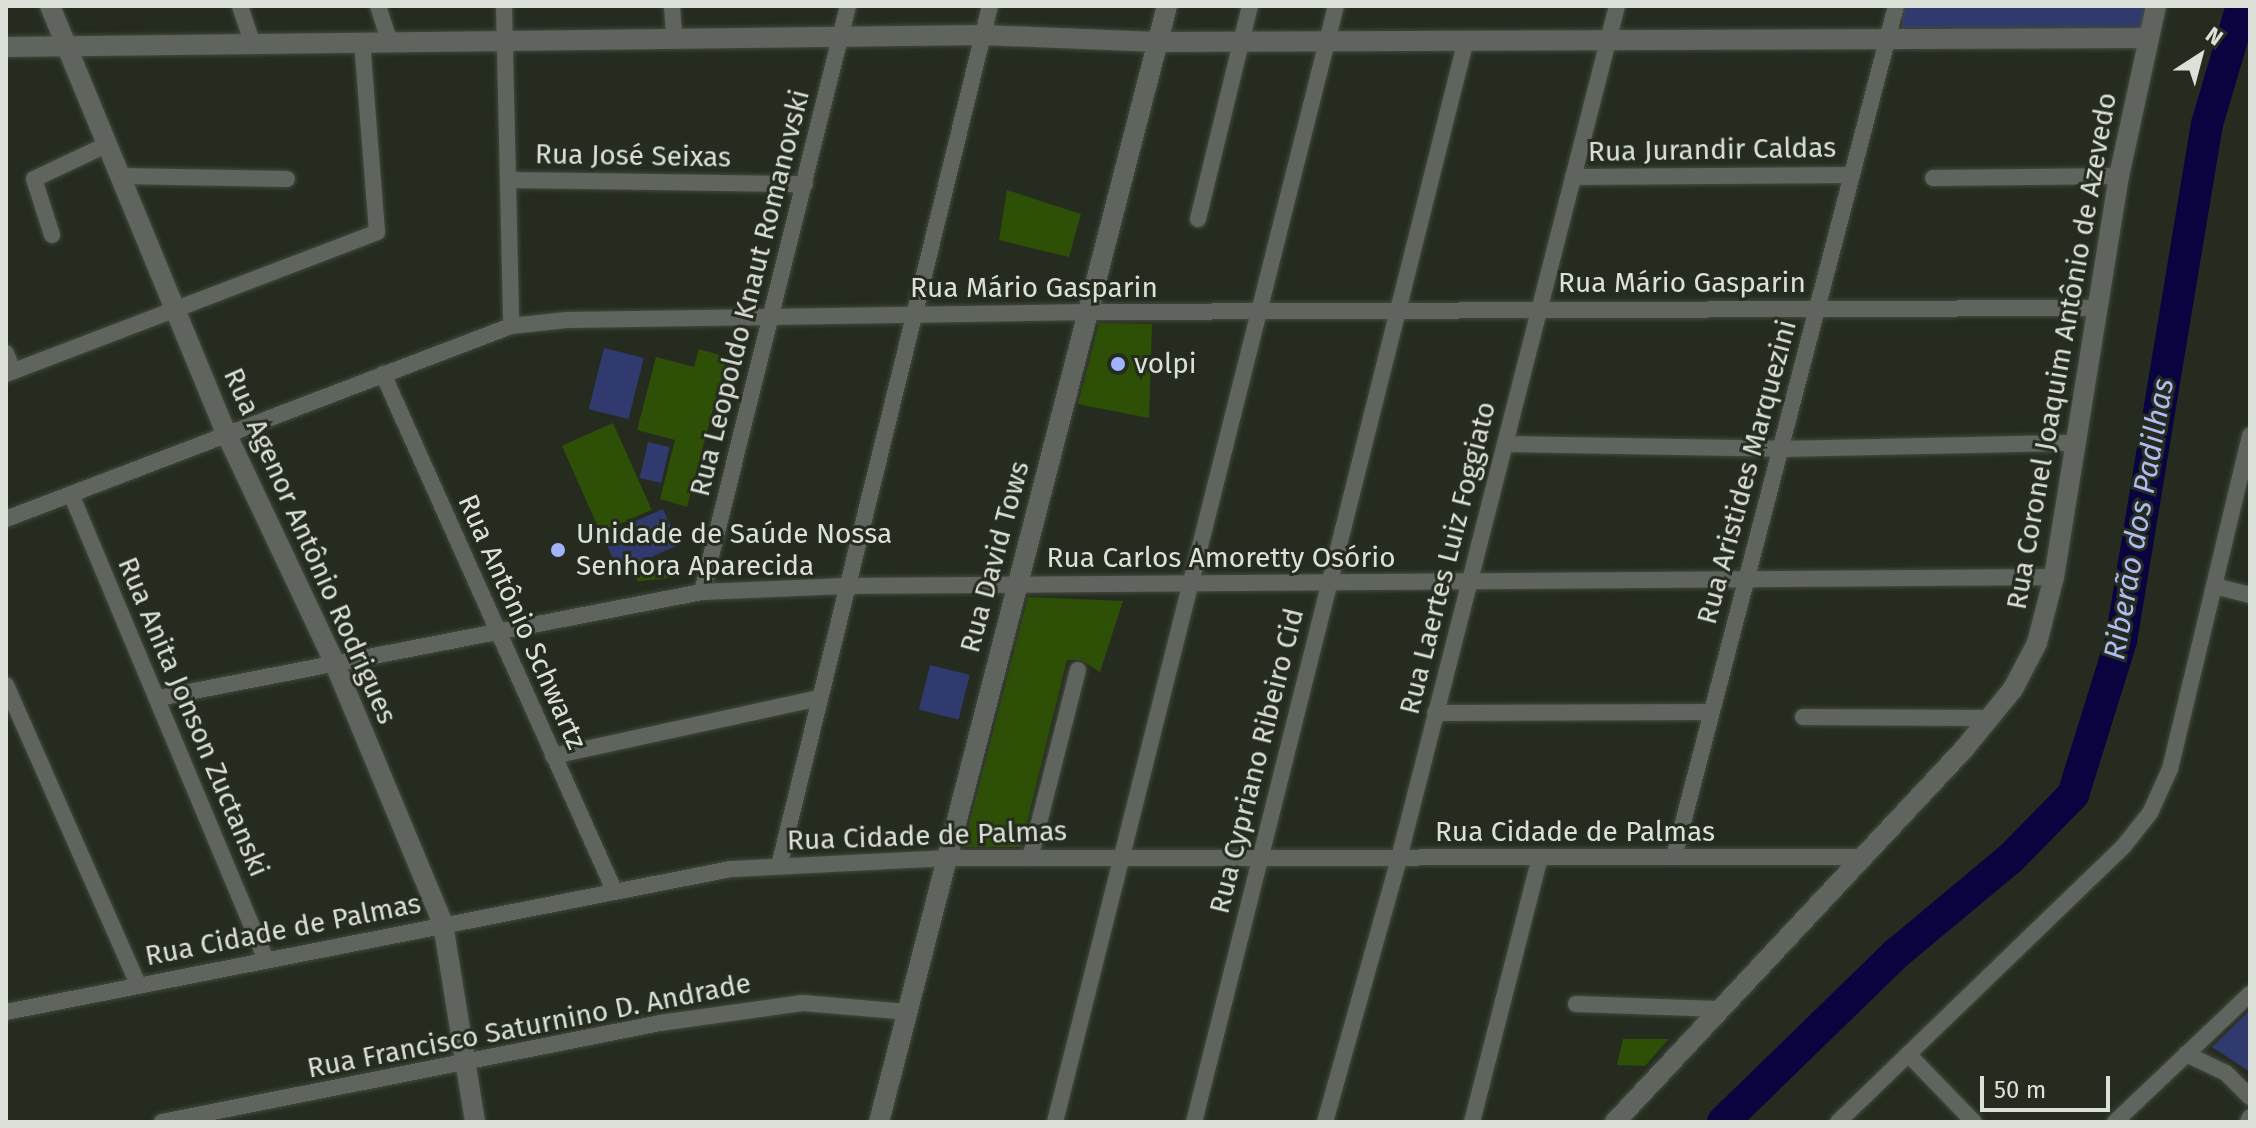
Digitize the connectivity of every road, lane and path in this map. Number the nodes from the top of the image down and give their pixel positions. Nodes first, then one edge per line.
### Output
1 (50, 6) edge
2 (240, 6) edge
3 (378, 6) edge
4 (504, 6) edge
5 (672, 6) edge
6 (848, 6) edge
7 (990, 6) edge
8 (1167, 6) edge
9 (1250, 6) edge
10 (1336, 6) edge
11 (1617, 6) edge
12 (1896, 6) edge
13 (2156, 6) edge
14 (982, 35) junction
15 (1609, 36) junction
16 (1888, 36) junction
17 (674, 38) junction
18 (2147, 38) junction
19 (840, 40) junction
20 (1466, 40) junction
21 (390, 42) junction
22 (1158, 42) junction
23 (1243, 42) junction
24 (1327, 42) junction
25 (362, 43) junction
26 (506, 43) junction
27 (253, 45) junction
28 (6, 47) edge
29 (67, 49) junction
30 (108, 144) junction
31 (1852, 175) junction
32 (121, 176) junction
33 (2119, 176) junction
34 (1573, 177) junction
35 (1933, 178) dead end
36 (287, 179) dead end
37 (508, 180) junction
38 (805, 184) junction
39 (1198, 219) dead end
40 (52, 235) dead end
41 (2098, 308) junction
42 (177, 309) junction
43 (1539, 309) junction
44 (1817, 309) junction
45 (1088, 312) junction
46 (1397, 313) junction
47 (1257, 314) junction
48 (913, 315) junction
49 (772, 316) junction
50 (511, 326) junction
51 (6, 353) edge
52 (10, 372) edge
53 (383, 374) junction
54 (225, 431) junction
55 (2250, 435) edge
56 (2076, 443) junction
57 (1505, 444) junction
58 (1780, 449) junction
59 (71, 494) junction
60 (6, 519) edge
61 (2054, 577) junction
62 (1469, 582) junction
63 (1329, 583) junction
64 (1745, 583) junction
65 (1188, 584) junction
66 (845, 586) junction
67 (1016, 586) junction
68 (2214, 586) junction
69 (702, 592) junction
70 (2250, 595) edge
71 (496, 630) junction
72 (334, 662) junction
73 (1078, 670) dead end
74 (6, 685) edge
75 (158, 698) junction
76 (819, 698) junction
77 (1711, 712) junction
78 (1435, 713) junction
79 (1803, 717) dead end
80 (1990, 718) junction
81 (553, 756) junction
82 (1674, 857) junction
83 (1863, 857) junction
84 (946, 858) junction
85 (1030, 858) junction
86 (1118, 858) junction
87 (1259, 858) junction
88 (1399, 858) junction
89 (1540, 858) junction
90 (779, 866) junction
91 (614, 890) junction
92 (443, 924) junction
93 (266, 960) junction
94 (139, 986) junction
95 (2250, 994) edge
96 (1576, 1004) dead end
97 (1722, 1009) junction
98 (6, 1012) edge
99 (907, 1012) junction
100 (1908, 1054) junction
101 (2186, 1054) junction
102 (465, 1063) junction
103 (2250, 1097) edge
104 (162, 1122) edge
105 (475, 1122) edge
106 (879, 1122) edge
107 (1055, 1122) edge
108 (1194, 1122) edge
109 (1325, 1122) edge
110 (1472, 1122) edge
111 (1615, 1122) edge
112 (1838, 1122) edge
113 (1974, 1122) edge
114 (2115, 1122) edge

1 - 29 street, Rua Agenor Antônio Rodrigues
2 - 27 street
3 - 21 street
4 - 26 street
5 - 17 street
6 - 19 street, Rua Leopoldo Knaut Romanovski
7 - 14 street
8 - 22 street, Rua David Tows
9 - 23 street
10 - 24 street
11 - 15 street, Rua Laertes Luiz Foggiato
12 - 16 street, Rua Aristides Marquezini
13 - 18 street, Rua Coronel Joaquim Antônio de Azevedo
14 - 19 street
14 - 22 street
14 - 48 street
15 - 16 street
15 - 20 street
15 - 34 street, Rua Laertes Luiz Foggiato
16 - 18 street
16 - 31 street, Rua Aristides Marquezini
17 - 19 street
17 - 26 street
18 - 33 street, Rua Coronel Joaquim Antônio de Azevedo
19 - 38 street, Rua Leopoldo Knaut Romanovski
20 - 24 street
20 - 46 street, Rua Cypriano Ribeiro Cid
21 - 25 street
21 - 26 street
22 - 23 street
22 - 45 street, Rua David Tows
23 - 24 street
23 - 39 street
24 - 47 street
25 - 27 street
25 - 42 street
26 - 37 street
27 - 29 street
28 - 29 street
29 - 30 street, Rua Agenor Antônio Rodrigues
30 - 32 street, Rua Agenor Antônio Rodrigues
30 - 40 street
31 - 34 street, Rua Jurandir Caldas
31 - 44 street, Rua Aristides Marquezini
32 - 36 street
32 - 42 street, Rua Agenor Antônio Rodrigues
33 - 35 street
33 - 41 street, Rua Coronel Joaquim Antônio de Azevedo
34 - 43 street, Rua Laertes Luiz Foggiato
37 - 38 street, Rua José Seixas
37 - 50 street
38 - 49 street, Rua Leopoldo Knaut Romanovski
41 - 44 street, Rua Mário Gasparin
41 - 56 street, Rua Coronel Joaquim Antônio de Azevedo
42 - 52 street
42 - 54 street, Rua Agenor Antônio Rodrigues
43 - 44 street, Rua Mário Gasparin
43 - 46 street, Rua Mário Gasparin
43 - 57 street, Rua Laertes Luiz Foggiato
44 - 58 street, Rua Aristides Marquezini
45 - 47 street, Rua Mário Gasparin
45 - 48 street, Rua Mário Gasparin
45 - 67 street, Rua David Tows
46 - 47 street, Rua Mário Gasparin
46 - 63 street, Rua Cypriano Ribeiro Cid
47 - 65 street
48 - 49 street, Rua Mário Gasparin
48 - 66 street
49 - 50 street, Rua Mário Gasparin
49 - 69 street, Rua Leopoldo Knaut Romanovski
50 - 53 street, Rua Mário Gasparin
51 - 52 street
53 - 54 street, Rua Mário Gasparin
53 - 71 street, Rua Antônio Schwartz
54 - 59 street, Rua Mário Gasparin
54 - 72 street, Rua Agenor Antônio Rodrigues
55 - 68 street
56 - 58 street
56 - 61 street, Rua Coronel Joaquim Antônio de Azevedo
57 - 58 street
57 - 62 street, Rua Laertes Luiz Foggiato
58 - 64 street, Rua Aristides Marquezini
59 - 60 street, Rua Mário Gasparin
59 - 75 street, Rua Anita Jonson Zuctanski
61 - 64 street, Rua Carlos Amoretty Osório
61 - 80 street, Rua Coronel Joaquim Antônio de Azevedo
62 - 63 street, Rua Carlos Amoretty Osório
62 - 64 street, Rua Carlos Amoretty Osório
62 - 78 street, Rua Laertes Luiz Foggiato
63 - 65 street, Rua Carlos Amoretty Osório
63 - 87 street, Rua Cypriano Ribeiro Cid
64 - 77 street, Rua Aristides Marquezini
65 - 67 street, Rua Carlos Amoretty Osório
65 - 86 street
66 - 67 street, Rua Carlos Amoretty Osório
66 - 69 street, Rua Carlos Amoretty Osório
66 - 76 street
67 - 84 street, Rua David Tows
68 - 70 street
68 - 100 street
69 - 71 street, Rua Carlos Amoretty Osório
71 - 72 street, Rua Carlos Amoretty Osório
71 - 81 street, Rua Antônio Schwartz
72 - 75 street, Rua Carlos Amoretty Osório
72 - 92 street, Rua Agenor Antônio Rodrigues
73 - 85 street
74 - 94 street
75 - 93 street, Rua Anita Jonson Zuctanski
76 - 81 street
76 - 90 street
77 - 78 street
77 - 82 street, Rua Aristides Marquezini
78 - 88 street, Rua Laertes Luiz Foggiato
79 - 80 street
80 - 83 street, Rua Coronel Joaquim Antônio de Azevedo
81 - 91 street, Rua Antônio Schwartz
82 - 83 street, Rua Cidade de Palmas
82 - 89 street, Rua Cidade de Palmas
83 - 97 street, Rua Coronel Joaquim Antônio de Azevedo
84 - 85 street, Rua Cidade de Palmas
84 - 90 street, Rua Cidade de Palmas
84 - 99 street, Rua David Tows
85 - 86 street, Rua Cidade de Palmas
86 - 87 street, Rua Cidade de Palmas
86 - 107 street
87 - 88 street, Rua Cidade de Palmas
87 - 108 street, Rua Cypriano Ribeiro Cid
88 - 89 street, Rua Cidade de Palmas
88 - 109 street, Rua Laertes Luiz Foggiato
89 - 110 street
90 - 91 street, Rua Cidade de Palmas
91 - 92 street, Rua Cidade de Palmas
92 - 93 street, Rua Cidade de Palmas
92 - 102 street, Rua Agenor Antônio Rodrigues
93 - 94 street, Rua Cidade de Palmas
94 - 98 street, Rua Cidade de Palmas
95 - 101 street
96 - 97 street
97 - 111 street, Rua Coronel Joaquim Antônio de Azevedo
99 - 102 street, Rua Francisco Saturnino D. Andrade
99 - 106 street, Rua David Tows
100 - 112 street
100 - 113 street
101 - 103 street
101 - 114 street
102 - 104 street, Rua Francisco Saturnino D. Andrade
102 - 105 street, Rua Agenor Antônio Rodrigues

